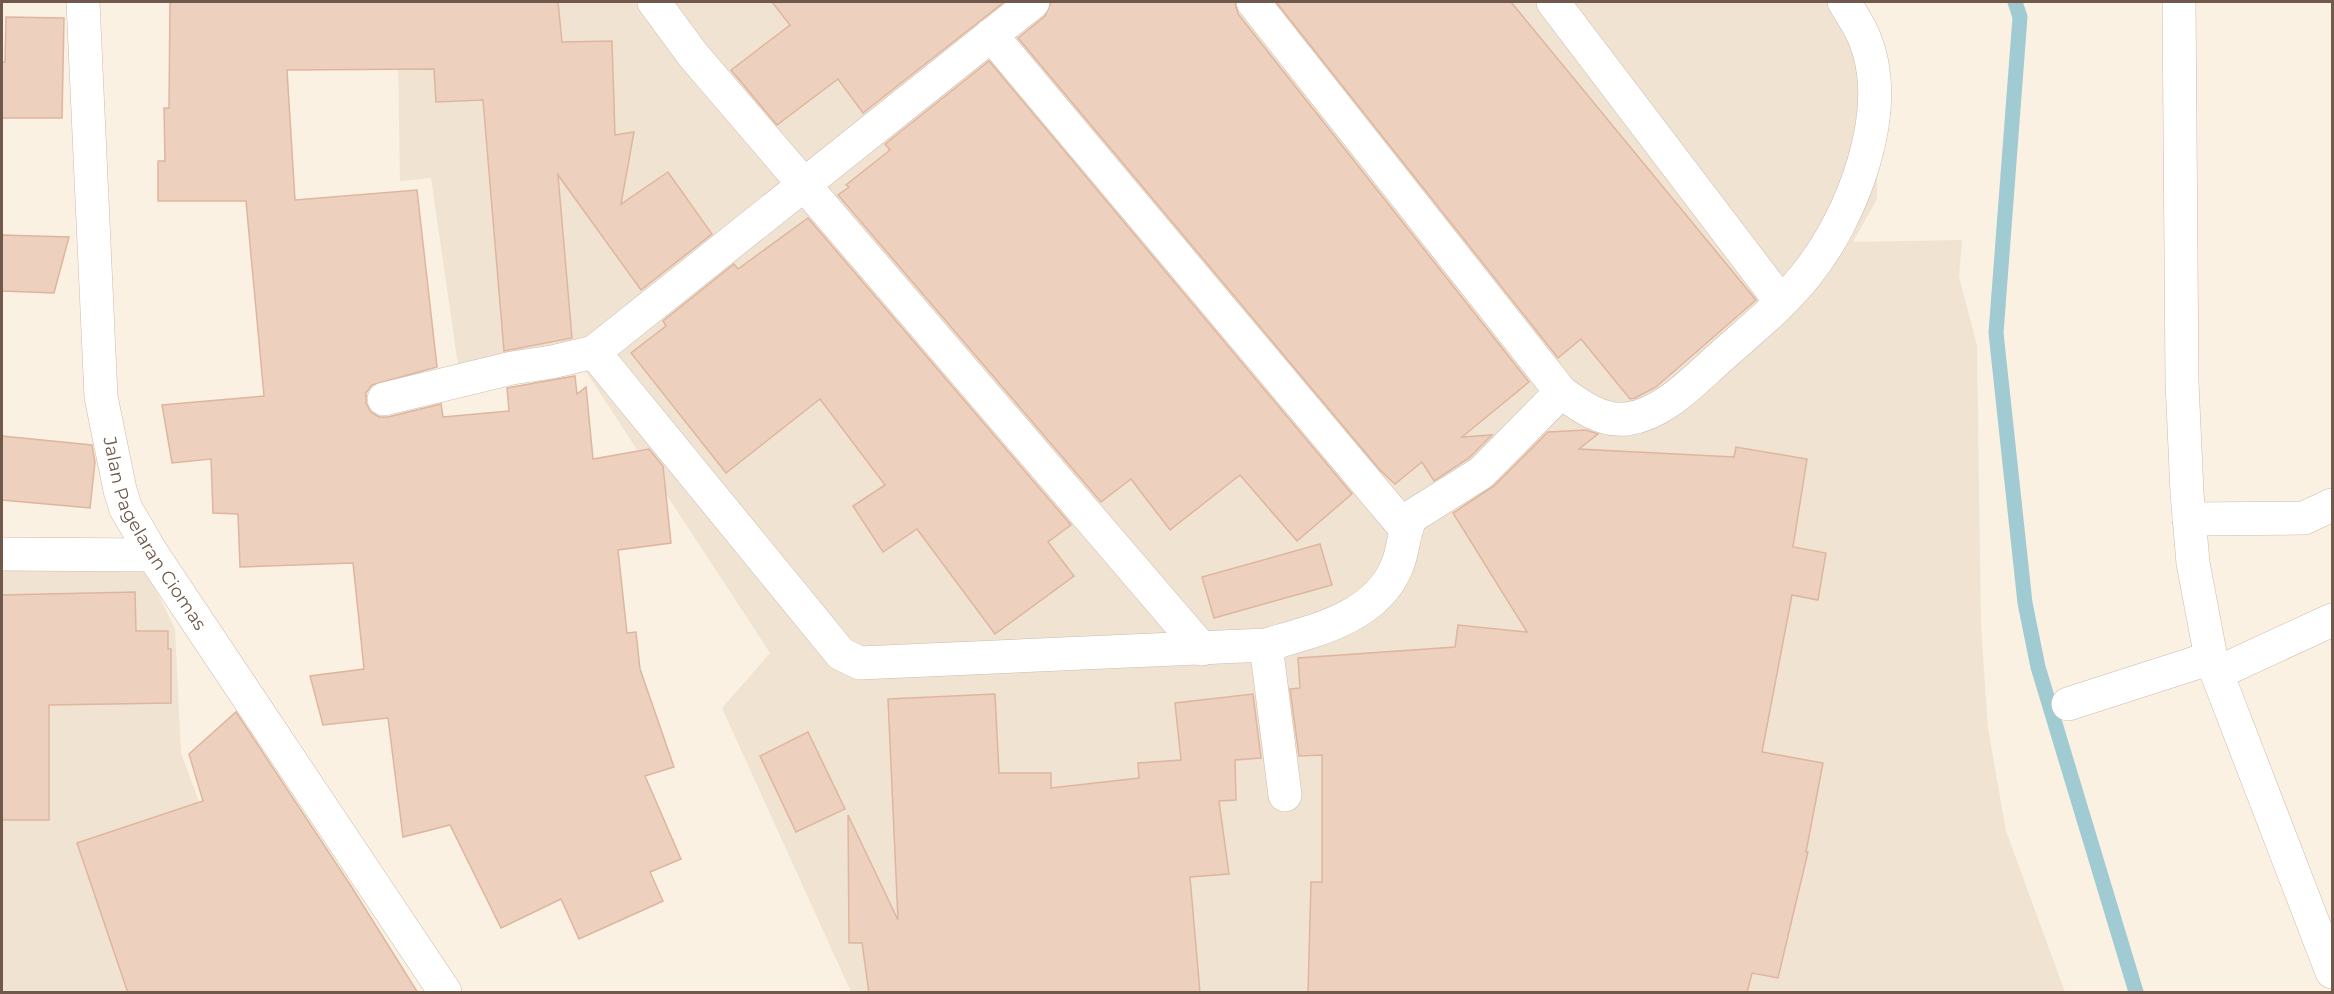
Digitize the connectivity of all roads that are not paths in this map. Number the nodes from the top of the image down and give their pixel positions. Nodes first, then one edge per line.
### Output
1 (84, 2) edge
2 (654, 2) edge
3 (1033, 2) edge
4 (1253, 2) edge
5 (1553, 2) edge
6 (1844, 2) edge
7 (2180, 2) edge
8 (991, 35) junction
9 (804, 184) junction
10 (1781, 303) junction
11 (594, 352) junction
12 (1561, 393) junction
13 (384, 399) dead end
14 (2332, 505) edge
15 (2189, 519) junction
16 (1405, 528) junction
17 (2, 554) edge
18 (153, 555) junction
19 (2332, 620) edge
20 (1266, 645) junction
21 (1202, 649) junction
22 (2214, 665) junction
23 (2068, 704) dead end
24 (1285, 795) dead end
25 (2332, 970) edge
26 (445, 993) edge

1 - 18 street, Jalan Pagelaran Ciomas
2 - 9 street
3 - 8 street
4 - 12 street
5 - 10 street
6 - 10 street
7 - 15 street
8 - 9 street
8 - 16 street
9 - 11 street
9 - 21 street
10 - 12 street
11 - 13 street
11 - 21 street
12 - 16 street
14 - 15 street
15 - 22 street
16 - 20 street
17 - 18 street
18 - 26 street, Jalan Pagelaran Ciomas
19 - 22 street
20 - 21 street
20 - 24 street
22 - 23 street
22 - 25 street

